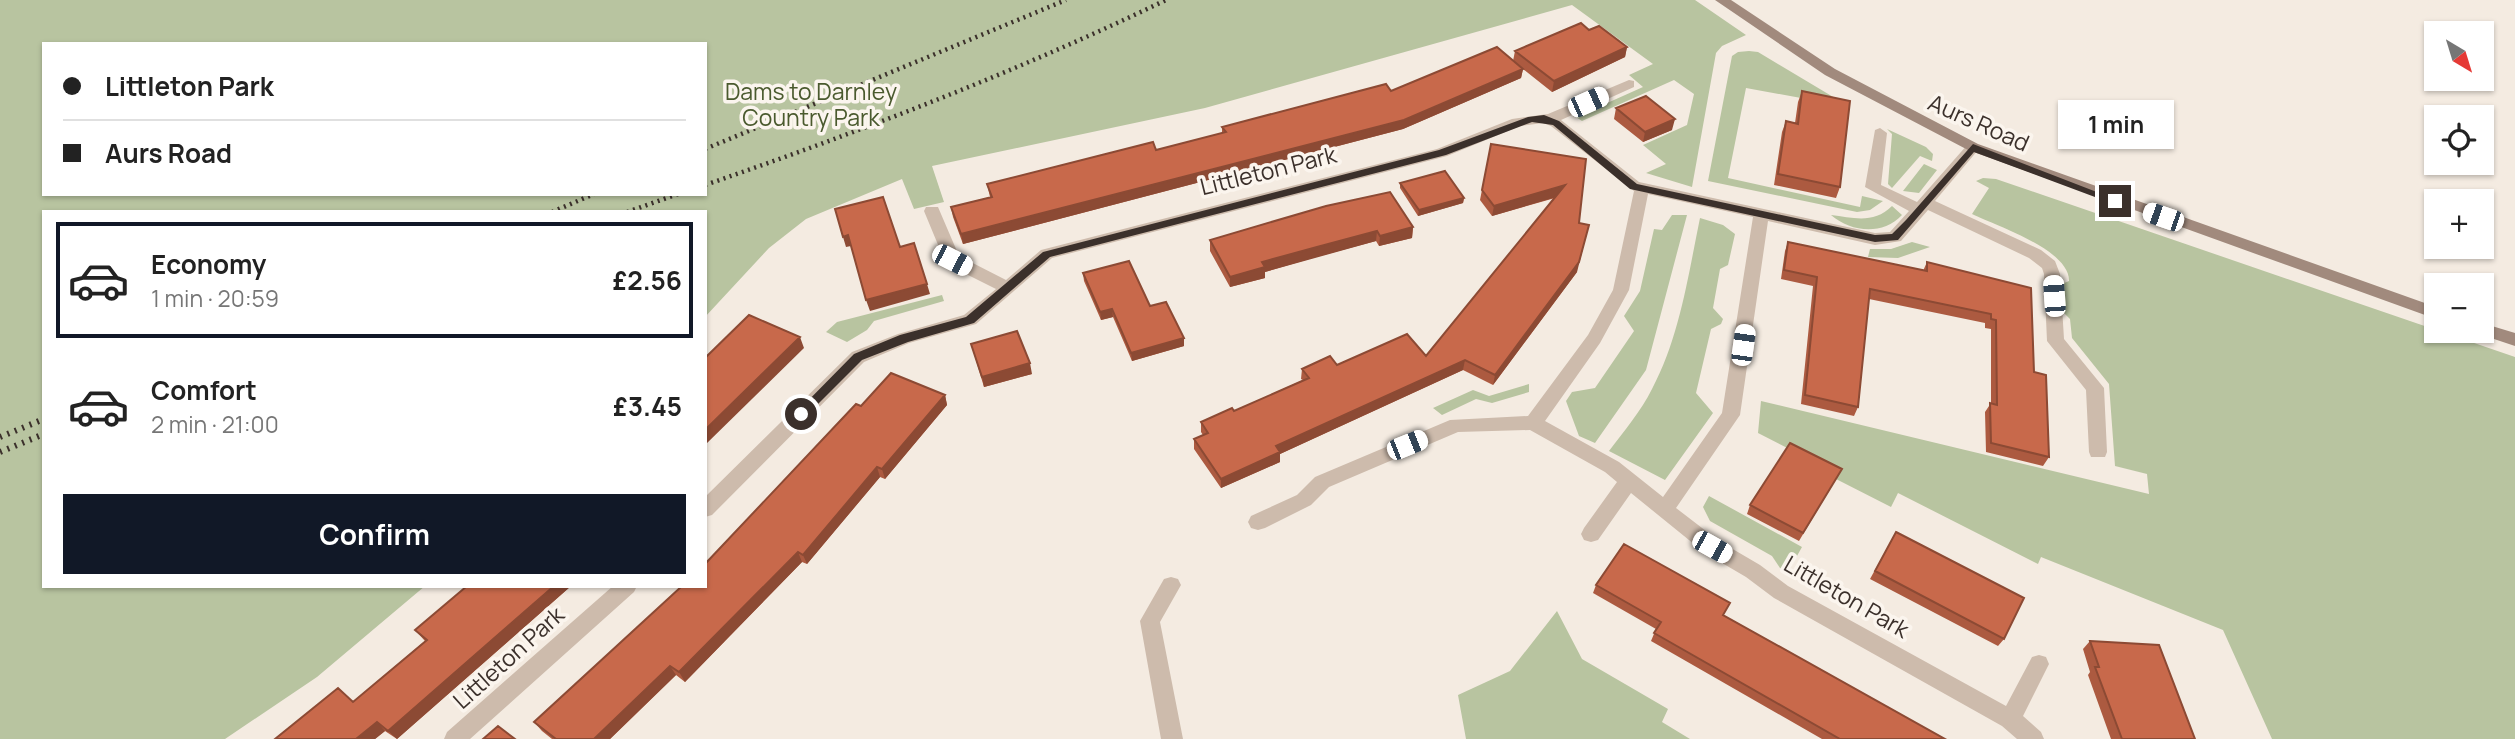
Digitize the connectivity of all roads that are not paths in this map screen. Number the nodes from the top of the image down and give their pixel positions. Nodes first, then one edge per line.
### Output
1 (1722, 0) edge
2 (1629, 83) dead end
3 (1548, 120) junction
4 (1880, 133) dead end
5 (1973, 147) junction
6 (1642, 188) junction
7 (1924, 206) junction
8 (932, 211) dead end
9 (1761, 214) junction
10 (1007, 287) junction
11 (2424, 309) edge
12 (2494, 333) edge
13 (2515, 340) edge
14 (1532, 423) junction
15 (2098, 452) dead end
16 (1630, 479) junction
17 (707, 507) edge
18 (1664, 510) junction
19 (1258, 522) dead end
20 (1591, 534) dead end
21 (1171, 585) dead end
22 (625, 588) edge
23 (2039, 664) dead end
24 (2010, 719) junction
25 (455, 739) edge
26 (1172, 739) edge
27 (2033, 739) edge

1 - 5 street, Aurs Road
2 - 3 street, Littleton Park
3 - 6 street
3 - 10 street, Littleton Park
4 - 7 street
5 - 7 street
5 - 11 street, Aurs Road
6 - 9 street
6 - 14 street
7 - 9 street
7 - 15 street
8 - 10 street
9 - 18 street
10 - 17 street, Littleton Park
12 - 13 street
14 - 16 street, Littleton Park
14 - 19 street
16 - 18 street, Littleton Park
16 - 20 street
18 - 24 street, Littleton Park
21 - 26 street
22 - 25 street, Littleton Park
23 - 24 street
24 - 27 street, Littleton Park

